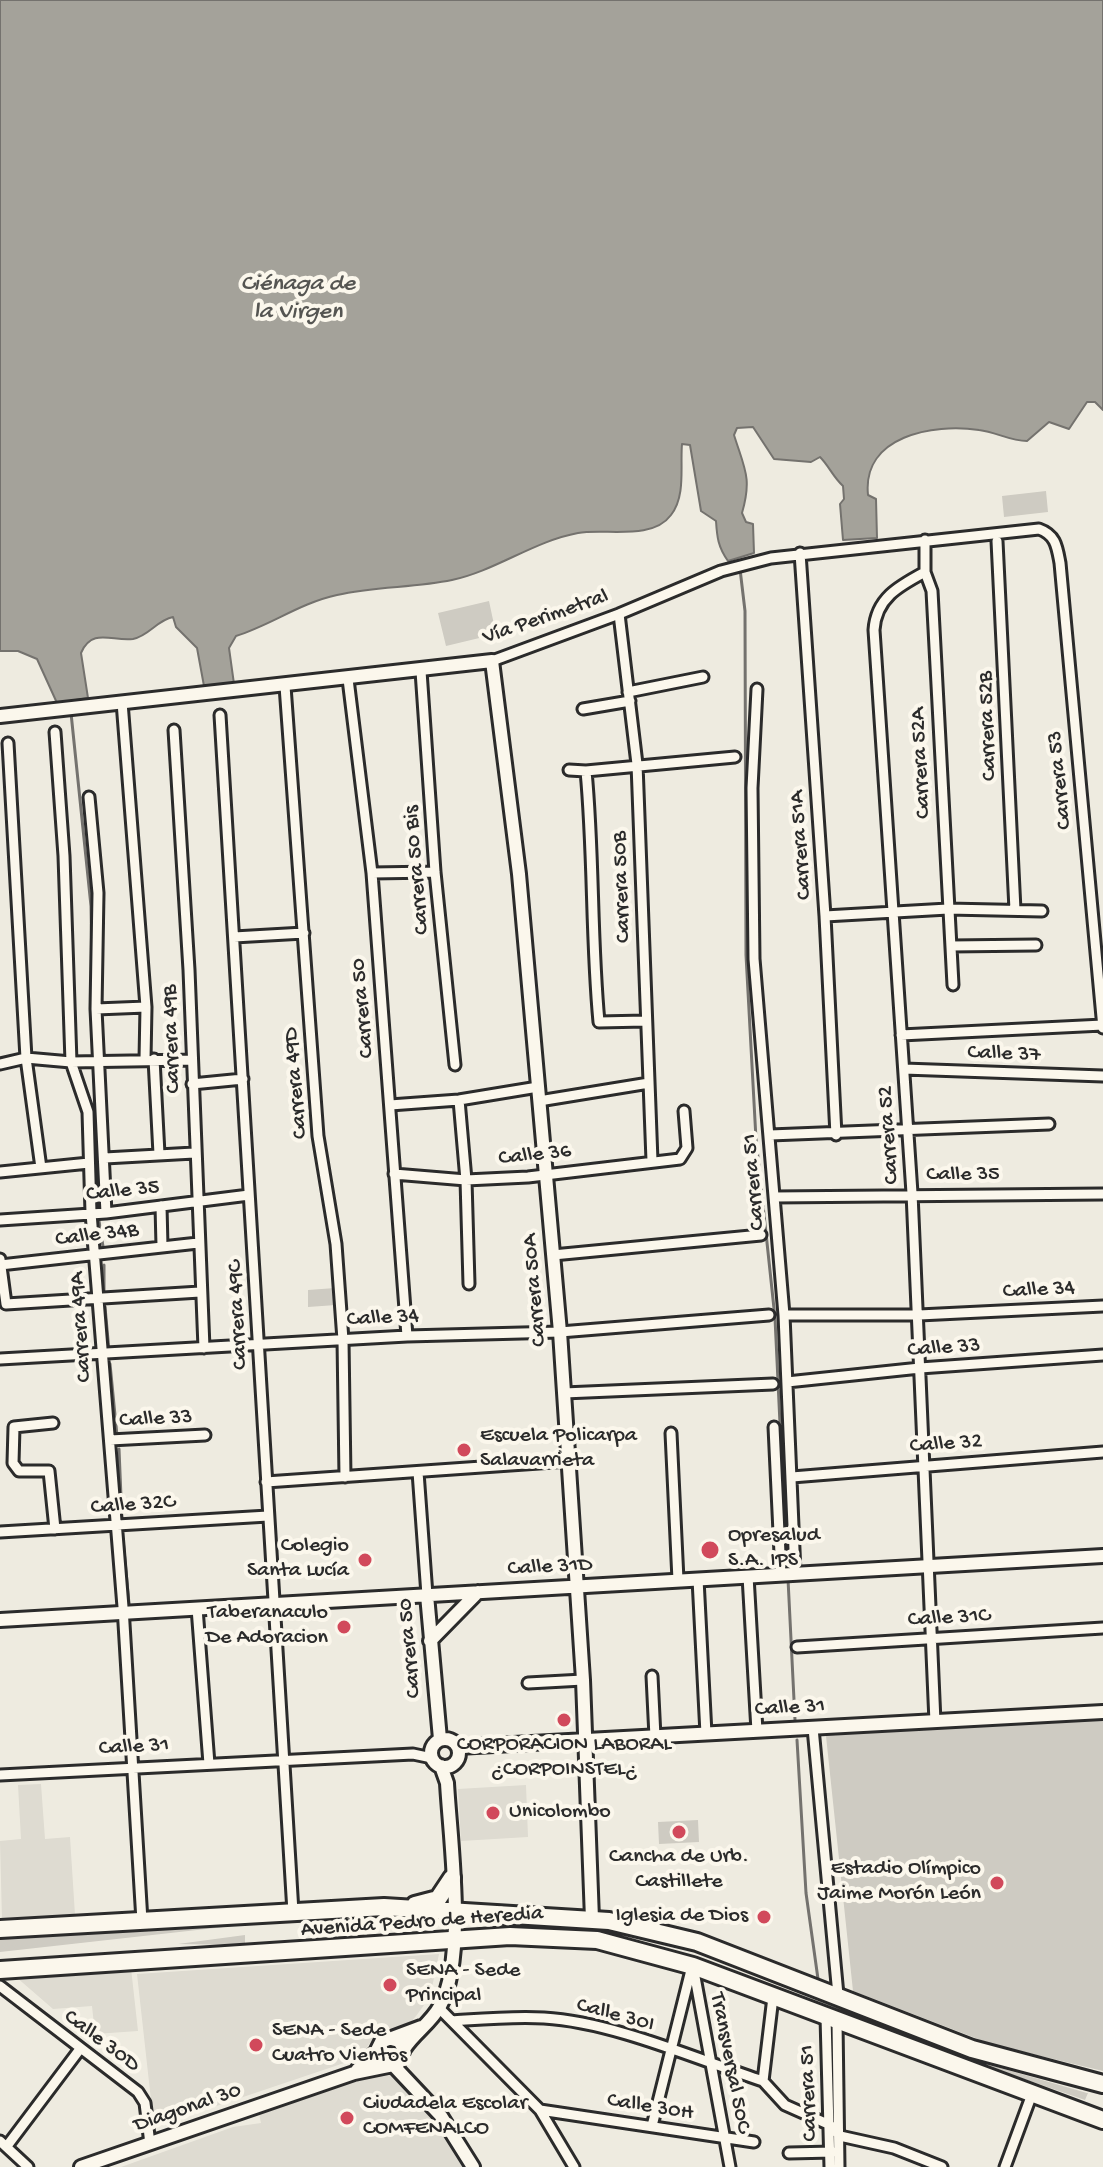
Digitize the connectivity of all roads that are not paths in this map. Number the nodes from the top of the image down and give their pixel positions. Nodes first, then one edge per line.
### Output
1 (1048, 532) joint
2 (997, 537) junction
3 (925, 540) junction
4 (800, 553) junction
5 (925, 572) junction
6 (619, 614) junction
7 (492, 661) junction
8 (421, 671) junction
9 (703, 677) dead end
10 (348, 679) junction
11 (285, 686) junction
12 (757, 689) dead end
13 (629, 696) junction
14 (122, 702) junction
15 (583, 709) dead end
16 (220, 715) dead end
17 (0, 716) edge
18 (174, 730) dead end
19 (55, 732) dead end
20 (8, 743) dead end
21 (735, 757) dead end
22 (637, 764) junction
23 (569, 770) dead end
24 (586, 771) junction
25 (89, 797) dead end
26 (435, 872) junction
27 (372, 873) junction
28 (948, 909) junction
29 (1015, 910) junction
30 (1042, 911) dead end
31 (893, 913) junction
32 (825, 916) junction
33 (304, 933) junction
34 (234, 937) junction
35 (1036, 945) dead end
36 (951, 946) junction
37 (953, 985) dead end
38 (146, 1007) junction
39 (96, 1009) junction
40 (645, 1021) junction
41 (1103, 1026) edge
42 (901, 1035) junction
43 (26, 1058) junction
44 (149, 1059) junction
45 (190, 1060) junction
46 (71, 1062) junction
47 (100, 1062) junction
48 (0, 1064) edge
49 (455, 1065) dead end
50 (904, 1069) junction
51 (1103, 1076) edge
52 (243, 1079) junction
53 (649, 1083) junction
54 (192, 1084) junction
55 (538, 1087) junction
56 (459, 1100) junction
57 (539, 1101) junction
58 (390, 1105) junction
59 (684, 1111) dead end
60 (1049, 1124) dead end
61 (906, 1130) junction
62 (770, 1135) junction
63 (836, 1135) junction
64 (194, 1153) junction
65 (159, 1154) junction
66 (105, 1158) junction
67 (652, 1161) junction
68 (89, 1163) junction
69 (41, 1168) junction
70 (0, 1172) edge
71 (394, 1174) junction
72 (544, 1175) junction
73 (466, 1180) junction
74 (912, 1193) junction
75 (1103, 1194) edge
76 (249, 1195) junction
77 (774, 1197) junction
78 (196, 1202) junction
79 (161, 1206) junction
80 (91, 1213) junction
81 (106, 1213) junction
82 (0, 1220) edge
83 (761, 1235) dead end
84 (198, 1243) junction
85 (162, 1246) junction
86 (553, 1255) junction
87 (95, 1256) junction
88 (0, 1263) edge
89 (469, 1284) dead end
90 (200, 1292) junction
91 (99, 1300) junction
92 (1103, 1306) edge
93 (769, 1315) dead end
94 (784, 1315) junction
95 (919, 1315) junction
96 (560, 1332) junction
97 (407, 1336) junction
98 (343, 1340) junction
99 (258, 1344) junction
100 (204, 1348) junction
101 (102, 1354) junction
102 (1103, 1355) edge
103 (0, 1359) edge
104 (920, 1368) junction
105 (787, 1382) junction
106 (773, 1384) dead end
107 (564, 1393) junction
108 (53, 1423) dead end
109 (774, 1427) dead end
110 (671, 1433) dead end
111 (205, 1435) dead end
112 (110, 1440) junction
113 (1103, 1452) edge
114 (568, 1461) junction
115 (926, 1464) junction
116 (418, 1472) junction
117 (345, 1477) junction
118 (792, 1477) junction
119 (266, 1482) junction
120 (268, 1516) junction
121 (117, 1525) junction
122 (55, 1529) junction
123 (0, 1532) edge
124 (1103, 1556) edge
125 (929, 1566) junction
126 (788, 1574) junction
127 (748, 1576) junction
128 (698, 1579) junction
129 (678, 1580) junction
130 (578, 1586) junction
131 (478, 1592) junction
132 (427, 1595) junction
133 (273, 1604) junction
134 (197, 1608) junction
135 (124, 1613) junction
136 (0, 1620) edge
137 (1103, 1628) edge
138 (931, 1638) junction
139 (430, 1641) junction
140 (797, 1647) dead end
141 (652, 1676) dead end
142 (583, 1680) junction
143 (528, 1683) dead end
144 (1103, 1712) edge
145 (935, 1722) junction
146 (813, 1728) junction
147 (757, 1731) junction
148 (706, 1734) junction
149 (655, 1737) junction
150 (586, 1741) junction
151 (438, 1750) junction
152 (457, 1756) junction
153 (283, 1759) junction
154 (209, 1764) junction
155 (132, 1769) junction
156 (0, 1775) edge
157 (447, 1783) junction
158 (452, 1878) junction
159 (392, 1907) junction
160 (293, 1912) junction
161 (454, 1913) junction
162 (592, 1919) junction
163 (142, 1921) junction
164 (0, 1929) edge
165 (452, 1940) junction
166 (693, 1966) junction
167 (0, 1970) edge
168 (0, 1986) edge
169 (838, 1995) junction
170 (773, 1997) junction
171 (439, 2008) junction
172 (832, 2020) junction
173 (452, 2021) junction
174 (421, 2027) junction
175 (388, 2038) junction
176 (80, 2049) junction
177 (671, 2051) junction
178 (376, 2052) junction
179 (404, 2052) junction
180 (710, 2064) junction
181 (389, 2065) junction
182 (354, 2073) junction
183 (763, 2081) junction
184 (1103, 2084) edge
185 (414, 2085) junction
186 (1032, 2094) junction
187 (540, 2110) junction
188 (1103, 2120) edge
189 (830, 2125) junction
190 (652, 2126) junction
191 (840, 2136) junction
192 (725, 2137) junction
193 (754, 2142) dead end
194 (4, 2143) edge
195 (150, 2144) junction
196 (834, 2152) junction
197 (789, 2153) dead end
198 (28, 2167) edge
199 (81, 2167) edge
200 (473, 2167) edge
201 (574, 2167) edge
202 (730, 2167) edge
203 (830, 2167) edge
204 (839, 2167) edge
205 (942, 2167) edge
206 (1005, 2167) edge

1 - 2 street, Vía Perimetral
1 - 41 street, Carrera 53
2 - 3 street, Vía Perimetral
2 - 29 street, Carrera 52B
3 - 4 street, Vía Perimetral
3 - 5 street, Carrera 52A
4 - 6 street, Vía Perimetral
4 - 32 street, Carrera 51A
5 - 28 street, Carrera 52A
5 - 31 street, Carrera 52
6 - 7 street, Vía Perimetral
6 - 13 street, Carrera 50B
7 - 8 street, Vía Perimetral
7 - 55 street, Carrera 50A
8 - 10 street, Vía Perimetral
8 - 26 street, Carrera 50 Bis
9 - 13 street
10 - 11 street, Vía Perimetral
10 - 27 street, Carrera 50
11 - 14 street, Vía Perimetral
11 - 33 street, Carrera 49D
12 - 62 street, Carrera 51
13 - 15 street
13 - 22 street, Carrera 50B
14 - 17 street, Vía Perimetral
14 - 38 street
16 - 34 street, Carrera 49C
18 - 45 street, Carrera 49B
19 - 46 street, Carrera 49A
20 - 43 street
21 - 22 street
22 - 24 street
22 - 40 street, Carrera 50B
23 - 24 street
24 - 40 street
25 - 39 street
26 - 27 street
26 - 49 street, Carrera 50 Bis
27 - 58 street, Carrera 50
28 - 29 street
28 - 31 street
28 - 36 street, Carrera 52A
29 - 30 street
31 - 32 street
31 - 42 street, Carrera 52
32 - 63 street, Carrera 51A
33 - 34 street
33 - 98 street, Carrera 49D
34 - 52 street, Carrera 49C
35 - 36 street
36 - 37 street, Carrera 52A
38 - 39 street
38 - 44 street
39 - 47 street
40 - 53 street, Carrera 50B
41 - 42 street
42 - 50 street, Carrera 52
43 - 46 street
43 - 48 street
43 - 69 street
44 - 45 street
44 - 47 street
44 - 65 street
45 - 54 street, Carrera 49B
46 - 47 street
46 - 68 street, Carrera 49A
47 - 66 street
50 - 51 street, Calle 37
50 - 61 street, Carrera 52
52 - 54 street
52 - 76 street, Carrera 49C
53 - 57 street
53 - 67 street, Carrera 50B
54 - 64 street, Carrera 49B
55 - 56 street
55 - 57 street, Carrera 50A
56 - 58 street
56 - 73 street
57 - 72 street, Carrera 50A
58 - 71 street, Carrera 50
59 - 67 street, Calle 36
60 - 61 street
61 - 63 street
61 - 74 street, Carrera 52
62 - 63 street
62 - 77 street, Carrera 51
64 - 65 street
64 - 78 street, Carrera 49B
65 - 66 street
66 - 81 street
67 - 72 street, Calle 36
68 - 69 street
68 - 80 street, Carrera 49A
69 - 70 street
71 - 73 street, Calle 36
71 - 97 street, Carrera 50
72 - 73 street, Calle 36
72 - 86 street, Carrera 50A
73 - 89 street
74 - 75 street, Calle 35
74 - 77 street, Calle 35
74 - 95 street, Carrera 52
76 - 78 street, Calle 35
76 - 99 street, Carrera 49C
77 - 94 street, Carrera 51
78 - 79 street, Calle 35
78 - 84 street, Carrera 49B
79 - 81 street, Calle 35
79 - 85 street
80 - 81 street, Calle 35
80 - 82 street, Calle 35
80 - 87 street, Carrera 49A
83 - 86 street
84 - 85 street, Calle 34B
84 - 90 street, Carrera 49B
85 - 87 street, Calle 34B
86 - 96 street, Carrera 50A
87 - 88 street, Calle 34B
87 - 91 street, Carrera 49A
88 - 91 street
90 - 91 street
90 - 100 street, Carrera 49B
91 - 101 street, Carrera 49A
92 - 95 street, Calle 34
93 - 96 street, Calle 34
94 - 95 street, Calle 34
94 - 105 street, Carrera 51
95 - 104 street, Carrera 52
96 - 97 street, Calle 34
96 - 107 street, Carrera 50A
97 - 98 street, Calle 34
98 - 99 street, Calle 34
98 - 117 street, Carrera 49D
99 - 100 street, Calle 34
99 - 119 street, Carrera 49C
100 - 101 street, Calle 34
101 - 103 street, Calle 34
101 - 112 street, Carrera 49A
102 - 104 street, Calle 33
104 - 105 street, Calle 33
104 - 115 street, Carrera 52
105 - 118 street, Carrera 51
106 - 107 street
107 - 114 street, Carrera 50A
108 - 122 street
109 - 126 street
110 - 129 street
111 - 112 street, Calle 33
112 - 121 street, Carrera 49A
113 - 115 street, Calle 32
114 - 116 street
114 - 130 street, Carrera 50A
115 - 118 street, Calle 32
115 - 125 street, Carrera 52
116 - 117 street
116 - 132 street, Carrera 50
117 - 119 street
118 - 126 street, Carrera 51
119 - 120 street, Carrera 49C
120 - 121 street, Calle 32C
120 - 133 street, Carrera 49C
121 - 122 street, Calle 32C
121 - 135 street, Carrera 49A
122 - 123 street, Calle 32C
124 - 125 street, Calle 31D
125 - 126 street, Calle 31D
125 - 138 street, Carrera 52
126 - 127 street, Calle 31D
127 - 128 street, Calle 31D
127 - 147 street
128 - 129 street, Calle 31D
128 - 148 street
129 - 130 street, Calle 31D
130 - 131 street, Calle 31D
130 - 142 street, Carrera 50A
131 - 132 street, Calle 31D
131 - 139 street
132 - 133 street, Calle 31D
132 - 139 street, Carrera 50
133 - 134 street, Calle 31D
133 - 153 street, Carrera 49C
134 - 135 street, Calle 31D
134 - 154 street
135 - 136 street, Calle 31D
135 - 155 street, Carrera 49A
137 - 138 street, Calle 31C
138 - 140 street, Calle 31C
138 - 145 street, Carrera 52
139 - 151 street, Carrera 50
141 - 149 street
142 - 143 street
142 - 150 street, Carrera 50A
144 - 145 street, Calle 31
145 - 146 street, Calle 31
146 - 147 street, Calle 31
146 - 169 street
147 - 148 street, Calle 31
148 - 149 street, Calle 31
149 - 150 street, Calle 31
150 - 152 street, Calle 31
150 - 162 street, Carrera 50A
151 - 152 street, Calle 31
151 - 152 street
151 - 153 street, Calle 31
151 - 157 street, Carrera 50
152 - 157 street, Carrera 50
153 - 154 street, Calle 31
153 - 160 street, Carrera 49C
154 - 155 street, Calle 31
155 - 156 street, Calle 31
155 - 163 street, Carrera 49A
157 - 158 street, Carrera 50
158 - 159 highway
158 - 161 street, Carrera 50
159 - 160 highway, Avenida Pedro de Heredia
159 - 161 highway, Avenida Pedro de Heredia
160 - 163 highway, Avenida Pedro de Heredia
161 - 162 highway, Avenida Pedro de Heredia
161 - 165 street, Carrera 50
162 - 169 highway, Avenida Pedro de Heredia
163 - 164 highway, Avenida Pedro de Heredia
165 - 166 highway, Avenida Pedro de Heredia
165 - 167 highway, Avenida Pedro de Heredia
165 - 171 street, Carrera 50
166 - 170 highway, Avenida Pedro de Heredia
166 - 177 street
166 - 180 street, Transversal 50C
168 - 176 street, Calle 30D
169 - 184 highway, Avenida Pedro de Heredia
170 - 172 highway, Avenida Pedro de Heredia
170 - 183 street
171 - 173 street
171 - 174 street, Carrera 50
172 - 186 highway, Avenida Pedro de Heredia
172 - 189 street, Carrera 51
172 - 191 street, Carrera 51
173 - 177 street, Calle 30I
173 - 187 street
174 - 175 street, Carrera 50
174 - 179 street, Carrera 50
175 - 178 street
175 - 179 street
176 - 194 street
176 - 195 street, Calle 30D
177 - 180 street, Calle 30I
177 - 190 street
178 - 181 street
178 - 182 street, Diagonal 30
179 - 181 street
179 - 185 street
180 - 183 street, Calle 30I
180 - 192 street, Transversal 50C
181 - 182 street, Diagonal 30
181 - 185 street
182 - 195 street, Diagonal 30
183 - 189 street
185 - 200 street
186 - 188 highway, Avenida Pedro de Heredia
186 - 206 street
187 - 190 street, Calle 30H
187 - 201 street
189 - 191 street
189 - 196 street, Carrera 51
190 - 192 street, Calle 30H
191 - 196 street, Carrera 51
191 - 205 street
192 - 193 street, Calle 30H
192 - 202 street, Transversal 50C
194 - 198 street
195 - 199 street, Diagonal 30
196 - 197 street
196 - 203 street, Carrera 51
196 - 204 street, Carrera 51

